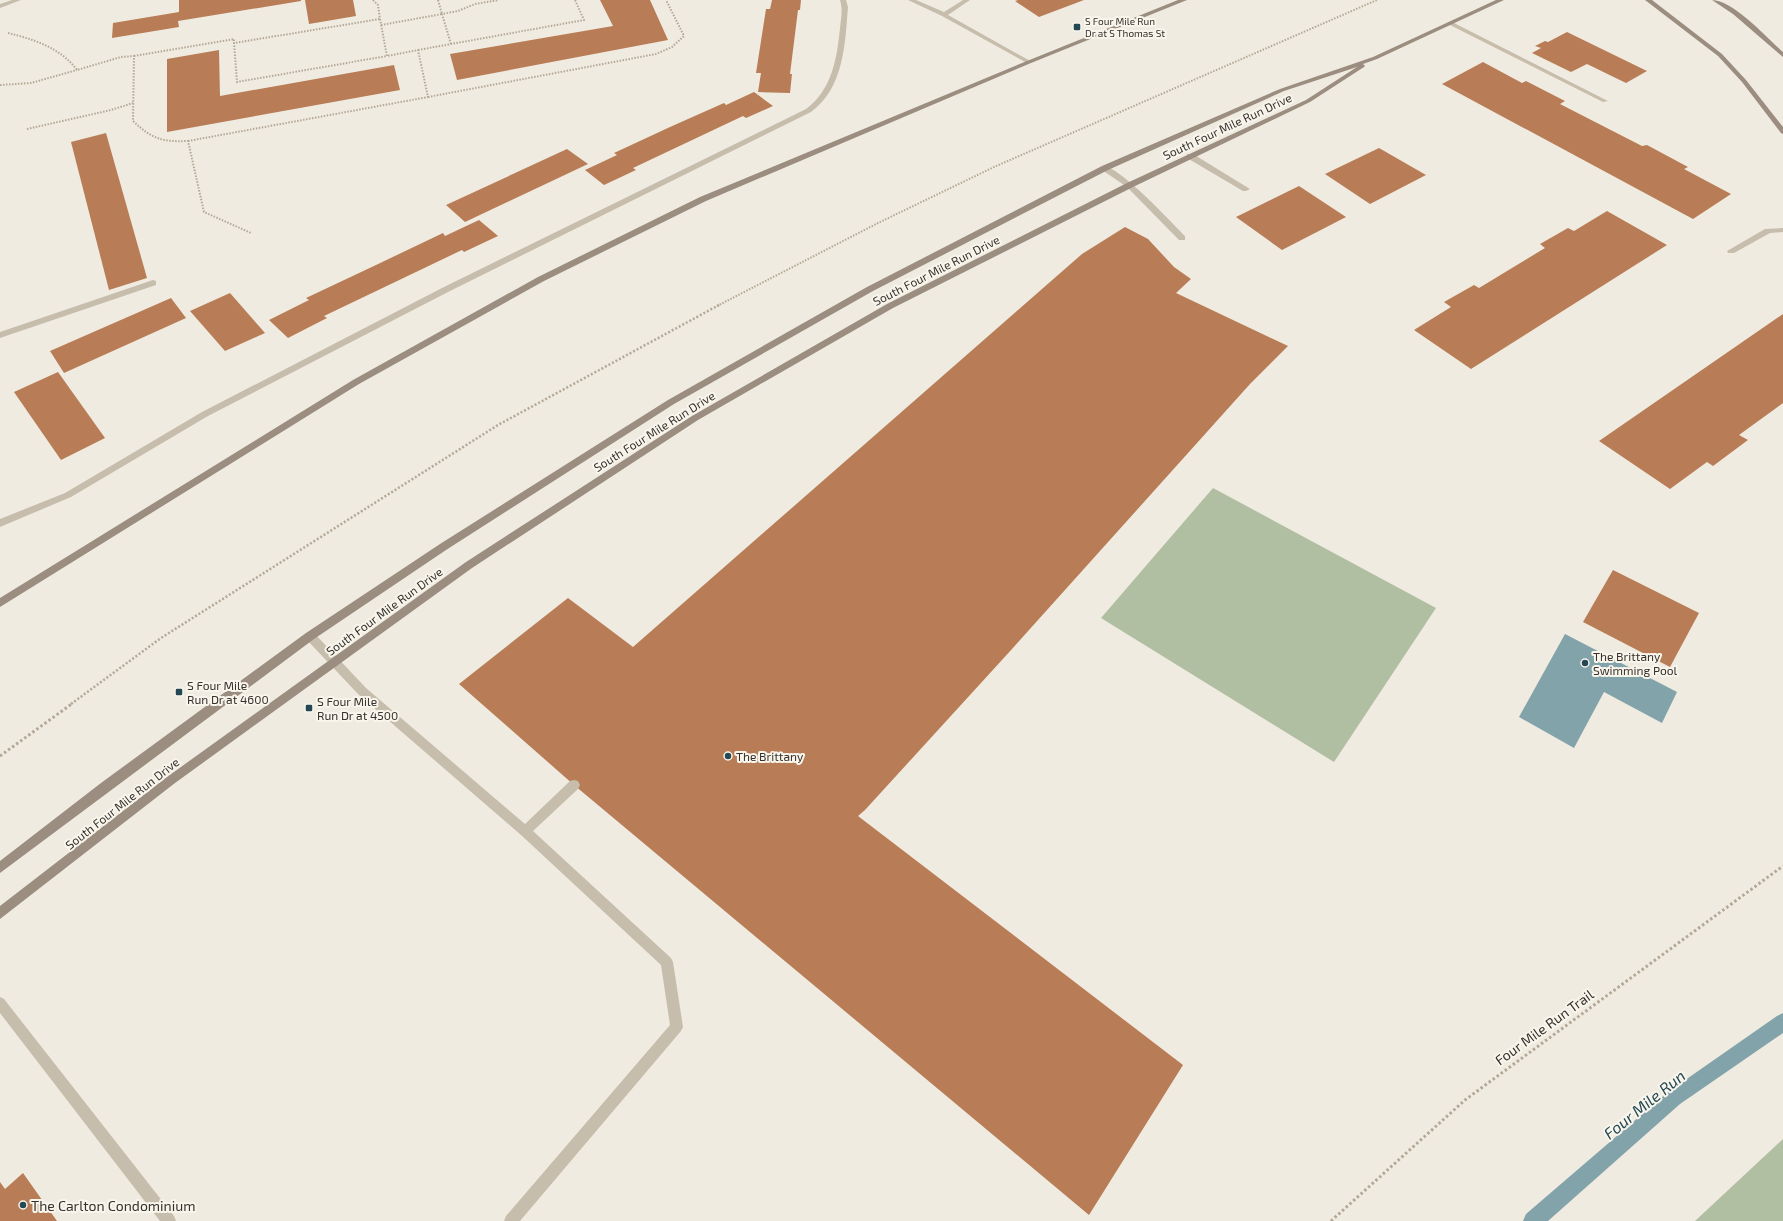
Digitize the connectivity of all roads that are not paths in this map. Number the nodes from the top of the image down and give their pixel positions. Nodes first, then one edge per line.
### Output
1 (18, 0) edge
2 (844, 0) edge
3 (911, 0) edge
4 (967, 0) edge
5 (1184, 0) edge
6 (1501, 0) edge
7 (1648, 0) edge
8 (1715, 0) edge
9 (0, 6) edge
10 (944, 15) junction
11 (1450, 23) junction
12 (1783, 55) edge
13 (1375, 58) junction
14 (1029, 62) junction
15 (1605, 101) dead end
16 (1783, 132) edge
17 (1190, 156) junction
18 (1105, 168) junction
19 (1130, 185) junction
20 (1246, 189) dead end
21 (1783, 230) edge
22 (1182, 238) dead end
23 (1732, 251) dead end
24 (153, 283) dead end
25 (0, 335) edge
26 (0, 524) edge
27 (0, 602) edge
28 (310, 636) junction
29 (334, 661) junction
30 (574, 785) dead end
31 (524, 830) junction
32 (0, 868) edge
33 (0, 913) edge
34 (0, 1003) edge
35 (164, 1219) edge
36 (510, 1221) edge

1 - 9 street
2 - 26 street
3 - 10 street
4 - 10 street
5 - 14 main road
6 - 11 main road, South Four Mile Run Drive
7 - 16 main road
8 - 12 main road
10 - 14 street
11 - 13 main road, South Four Mile Run Drive
11 - 15 street
13 - 17 main road, South Four Mile Run Drive
13 - 18 main road, South Four Mile Run Drive
14 - 27 main road
17 - 19 main road, South Four Mile Run Drive
17 - 20 street
18 - 19 street
18 - 28 main road, South Four Mile Run Drive
19 - 22 street
19 - 29 main road, South Four Mile Run Drive
21 - 23 street
24 - 25 street
28 - 29 street
28 - 32 main road, South Four Mile Run Drive
29 - 31 street
29 - 33 main road, South Four Mile Run Drive
30 - 31 street
31 - 36 street
34 - 35 street

